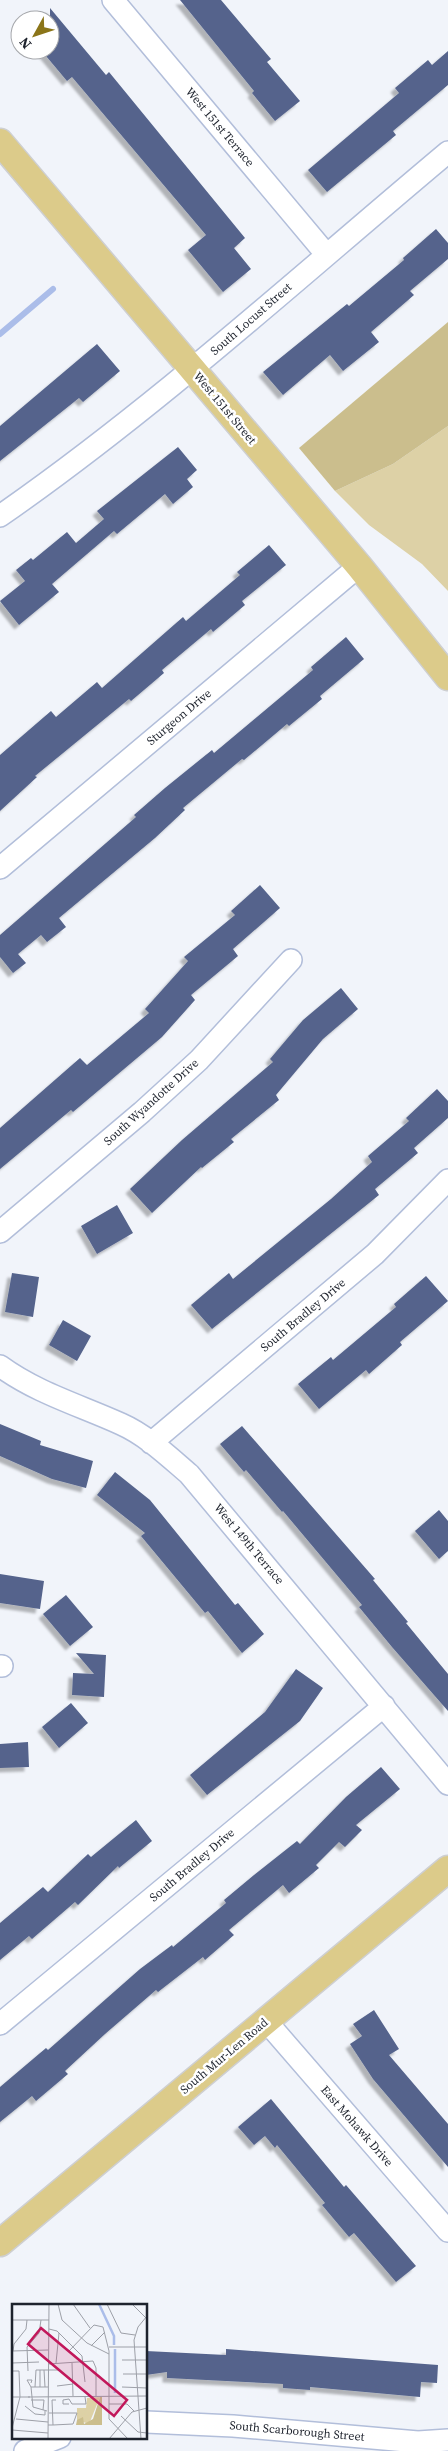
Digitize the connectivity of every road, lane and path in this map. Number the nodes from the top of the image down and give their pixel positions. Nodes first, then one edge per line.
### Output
1 (113, 0) edge
2 (0, 142) edge
3 (448, 152) edge
4 (326, 254) junction
5 (192, 369) junction
6 (0, 516) edge
7 (359, 566) junction
8 (448, 677) edge
9 (0, 868) edge
10 (291, 960) dead end
11 (448, 1180) edge
12 (0, 1232) edge
13 (0, 1366) edge
14 (151, 1442) junction
15 (384, 1706) junction
16 (448, 1784) edge
17 (448, 1869) edge
18 (266, 2021) junction
19 (0, 2024) edge
20 (448, 2231) edge
21 (0, 2243) edge
22 (148, 2422) edge
23 (58, 2438) edge
24 (448, 2440) edge
25 (25, 2451) edge

1 - 4 street, West 151st Terrace
2 - 5 main road, West 151st Street
3 - 4 street, South Locust Street
4 - 5 street, South Locust Street
5 - 6 street, South Locust Street
5 - 7 main road, West 151st Street
7 - 8 main road, West 151st Street
7 - 9 street, Sturgeon Drive
10 - 12 street, South Wyandotte Drive
11 - 14 street, South Bradley Drive
13 - 14 street, West 149th Terrace
14 - 15 street, West 149th Terrace
15 - 16 street, West 149th Terrace
15 - 19 street, South Bradley Drive
17 - 18 main road, South Mur-Len Road
18 - 20 street, East Mohawk Drive
18 - 21 main road, South Mur-Len Road
22 - 24 street, South Scarborough Street
23 - 25 street

